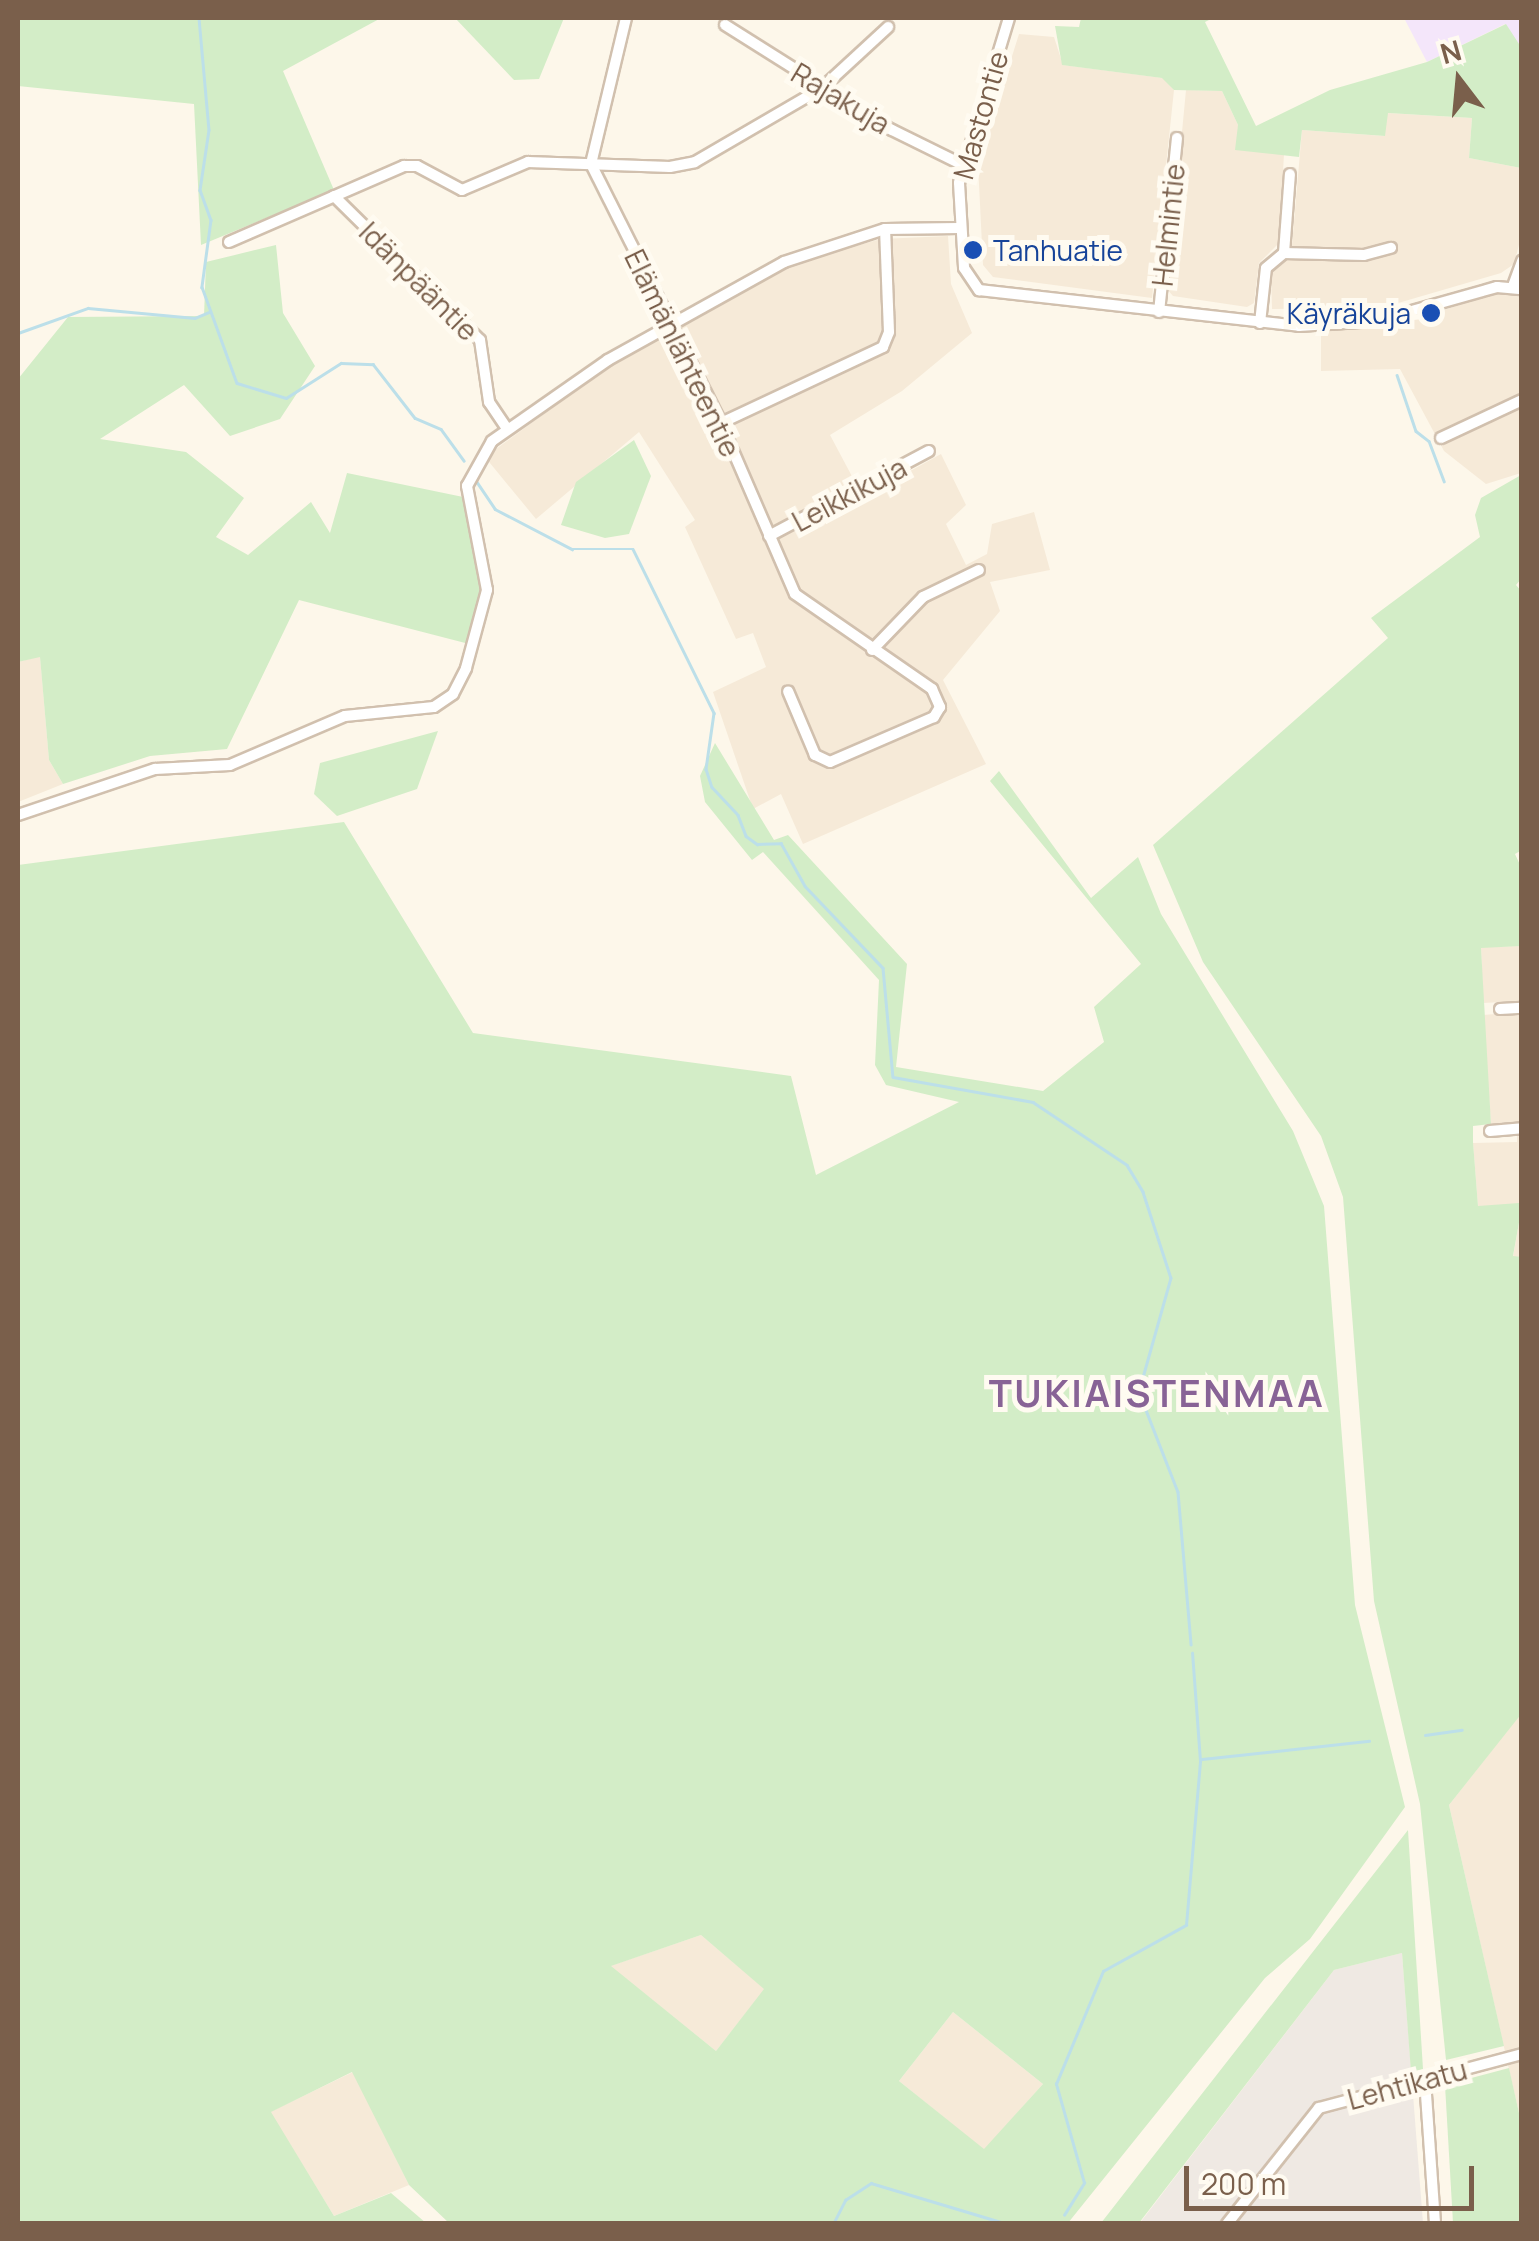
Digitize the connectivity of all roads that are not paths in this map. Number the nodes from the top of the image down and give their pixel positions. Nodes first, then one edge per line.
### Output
1 (626, 18) edge
2 (1009, 18) edge
3 (725, 24) dead end
4 (888, 27) dead end
5 (822, 88) junction
6 (1177, 138) dead end
7 (591, 164) junction
8 (961, 164) junction
9 (1290, 174) dead end
10 (334, 196) junction
11 (959, 228) junction
12 (885, 229) junction
13 (230, 242) dead end
14 (1391, 248) dead end
15 (1284, 253) junction
16 (1522, 261) edge
17 (1518, 288) edge
18 (1159, 312) junction
19 (1260, 323) junction
20 (672, 326) junction
21 (1522, 400) edge
22 (722, 422) junction
23 (507, 429) junction
24 (1442, 438) dead end
25 (929, 451) dead end
26 (769, 536) junction
27 (979, 570) dead end
28 (872, 650) junction
29 (788, 691) dead end
30 (18, 815) edge
31 (1522, 1008) edge
32 (1500, 1009) dead end
33 (1522, 1128) edge
34 (1490, 1130) dead end
35 (1522, 2054) edge
36 (1425, 2080) junction
37 (1227, 2224) edge
38 (1435, 2224) edge

1 - 7 street
2 - 8 street, Mastontie
3 - 5 street, Rajakuja
4 - 5 street
5 - 7 street
5 - 8 street, Rajakuja
6 - 18 street, Helmintie
7 - 10 street
7 - 20 street, Elämänlähteentie
8 - 11 street, Mastontie
9 - 15 street
10 - 13 street
10 - 23 street, Idänpääntie
11 - 12 street
11 - 18 street, Mastontie
12 - 20 street
12 - 22 street
14 - 15 street
15 - 19 street
16 - 17 street
17 - 19 street
18 - 19 street
20 - 22 street, Elämänlähteentie
20 - 23 street
21 - 24 street
22 - 26 street, Elämänlähteentie
23 - 30 street
25 - 26 street, Leikkikuja
26 - 28 street, Elämänlähteentie
27 - 28 street
28 - 29 street, Elämänlähteentie
31 - 32 street
33 - 34 street
35 - 36 street, Lehtikatu
36 - 37 street, Lehtikatu
36 - 38 street

